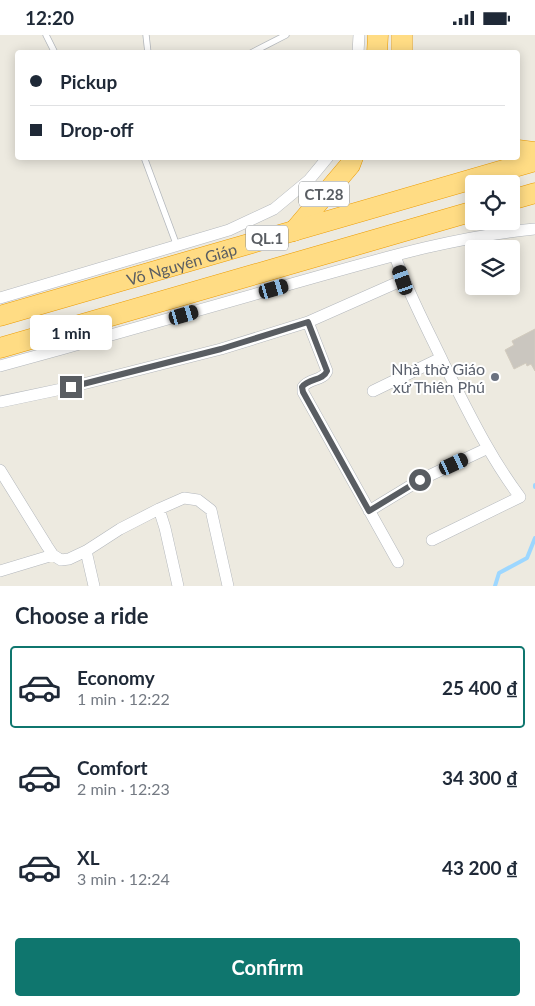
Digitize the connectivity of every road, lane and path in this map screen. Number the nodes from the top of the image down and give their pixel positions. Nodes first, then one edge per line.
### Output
1 (46, 35) edge
2 (146, 35) edge
3 (287, 35) edge
4 (359, 35) edge
5 (378, 35) edge
6 (402, 35) edge
7 (54, 50) edge
8 (148, 50) edge
9 (257, 50) edge
10 (358, 50) edge
11 (377, 50) edge
12 (402, 50) edge
13 (520, 150) edge
14 (535, 152) edge
15 (145, 160) edge
16 (326, 160) edge
17 (352, 160) edge
18 (535, 161) edge
19 (535, 193) edge
20 (520, 197) edge
21 (520, 206) edge
22 (535, 206) edge
23 (465, 214) edge
24 (535, 229) edge
25 (294, 231) junction
26 (177, 245) junction
27 (395, 256) junction
28 (403, 280) junction
29 (0, 298) edge
30 (0, 316) edge
31 (308, 322) junction
32 (0, 348) edge
33 (441, 357) junction
34 (0, 367) edge
35 (373, 391) dead end
36 (0, 402) edge
37 (488, 447) junction
38 (0, 470) edge
39 (159, 509) junction
40 (369, 511) junction
41 (432, 540) dead end
42 (86, 551) junction
43 (53, 555) junction
44 (398, 562) dead end
45 (0, 571) edge
46 (94, 586) edge
47 (178, 586) edge
48 (228, 586) edge

1 - 7 lane
2 - 8 lane
3 - 9 lane
4 - 10 street
5 - 11 highway
6 - 12 highway
13 - 14 highway
15 - 26 lane
16 - 26 street
17 - 25 highway, CT.28
18 - 25 highway, Võ Nguyên Giáp / QL.1
19 - 20 highway
21 - 22 highway
23 - 32 highway, Võ Nguyên Giáp / QL.1
24 - 27 street
25 - 30 highway, Võ Nguyên Giáp / QL.1
26 - 29 street
27 - 28 street
27 - 34 street
28 - 31 street
28 - 33 street
31 - 36 street
31 - 40 street
33 - 35 street
33 - 37 street
37 - 40 street
37 - 41 street
38 - 43 street
39 - 42 street
39 - 47 street
39 - 48 street
40 - 44 street
42 - 43 street
42 - 46 street
43 - 45 street

